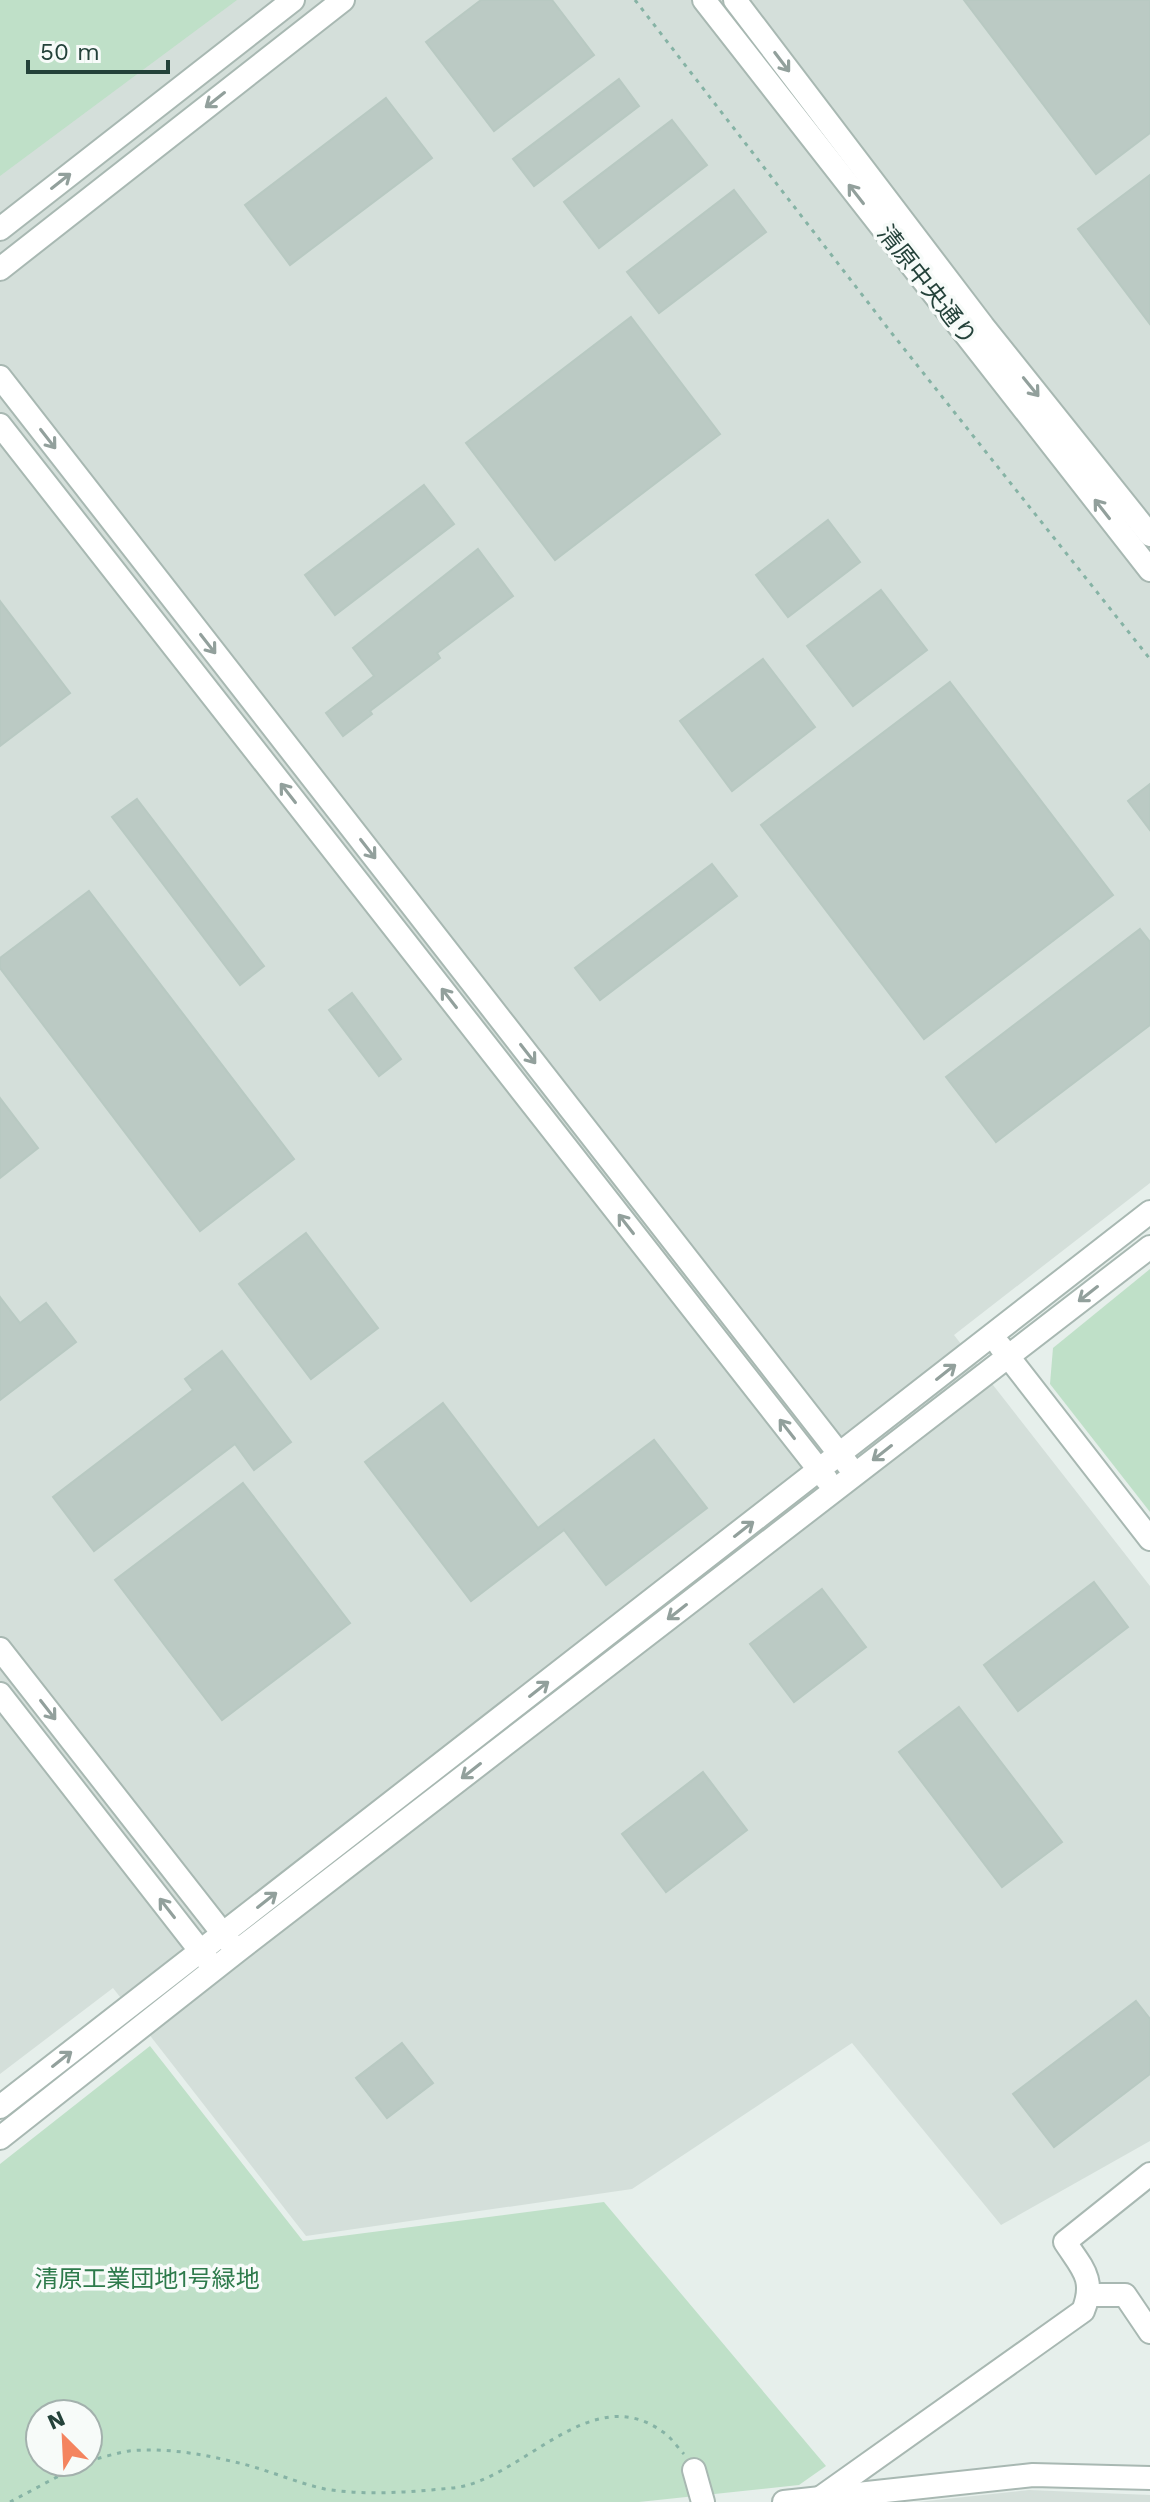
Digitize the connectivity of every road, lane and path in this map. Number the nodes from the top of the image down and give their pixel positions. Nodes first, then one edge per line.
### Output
1 (293, 0) edge
2 (343, 0) edge
3 (635, 0) edge
4 (704, 0) edge
5 (735, 0) edge
6 (0, 229) edge
7 (0, 269) edge
8 (0, 377) edge
9 (0, 425) edge
10 (1150, 535) edge
11 (1150, 570) edge
12 (1150, 659) edge
13 (1150, 1212) edge
14 (1150, 1247) edge
15 (992, 1336) junction
16 (1008, 1356) junction
17 (841, 1455) junction
18 (820, 1471) junction
19 (855, 1474) junction
20 (835, 1490) junction
21 (1150, 1539) edge
22 (0, 1649) edge
23 (0, 1694) edge
24 (230, 1943) junction
25 (208, 1961) junction
26 (0, 2107) edge
27 (0, 2138) edge
28 (1150, 2174) edge
29 (1090, 2295) junction
30 (1150, 2332) edge
31 (104, 2457) edge
32 (694, 2470) joint
33 (56, 2478) edge
34 (1150, 2478) edge
35 (820, 2498) junction
36 (10, 2502) edge
37 (703, 2502) edge
38 (784, 2502) edge

6 -> 1 street
2 -> 7 street
3 - 12 path
11 -> 4 street, 清原中央通り
5 -> 10 street, 清原中央通り
8 -> 17 street
18 -> 9 street
13 - 15 street
14 -> 16 street
15 - 16 street
17 -> 15 street
16 -> 19 street
16 - 21 street
17 - 18 street
17 - 19 street
18 - 20 street
24 -> 18 street
19 - 20 street
20 -> 24 street
22 -> 24 street
25 -> 23 street
24 - 25 street
26 -> 25 street
25 - 27 street
28 - 29 street
29 - 30 street
29 - 35 street
31 - 32 path
32 - 37 street
33 - 36 path
34 - 35 street
35 - 38 street

